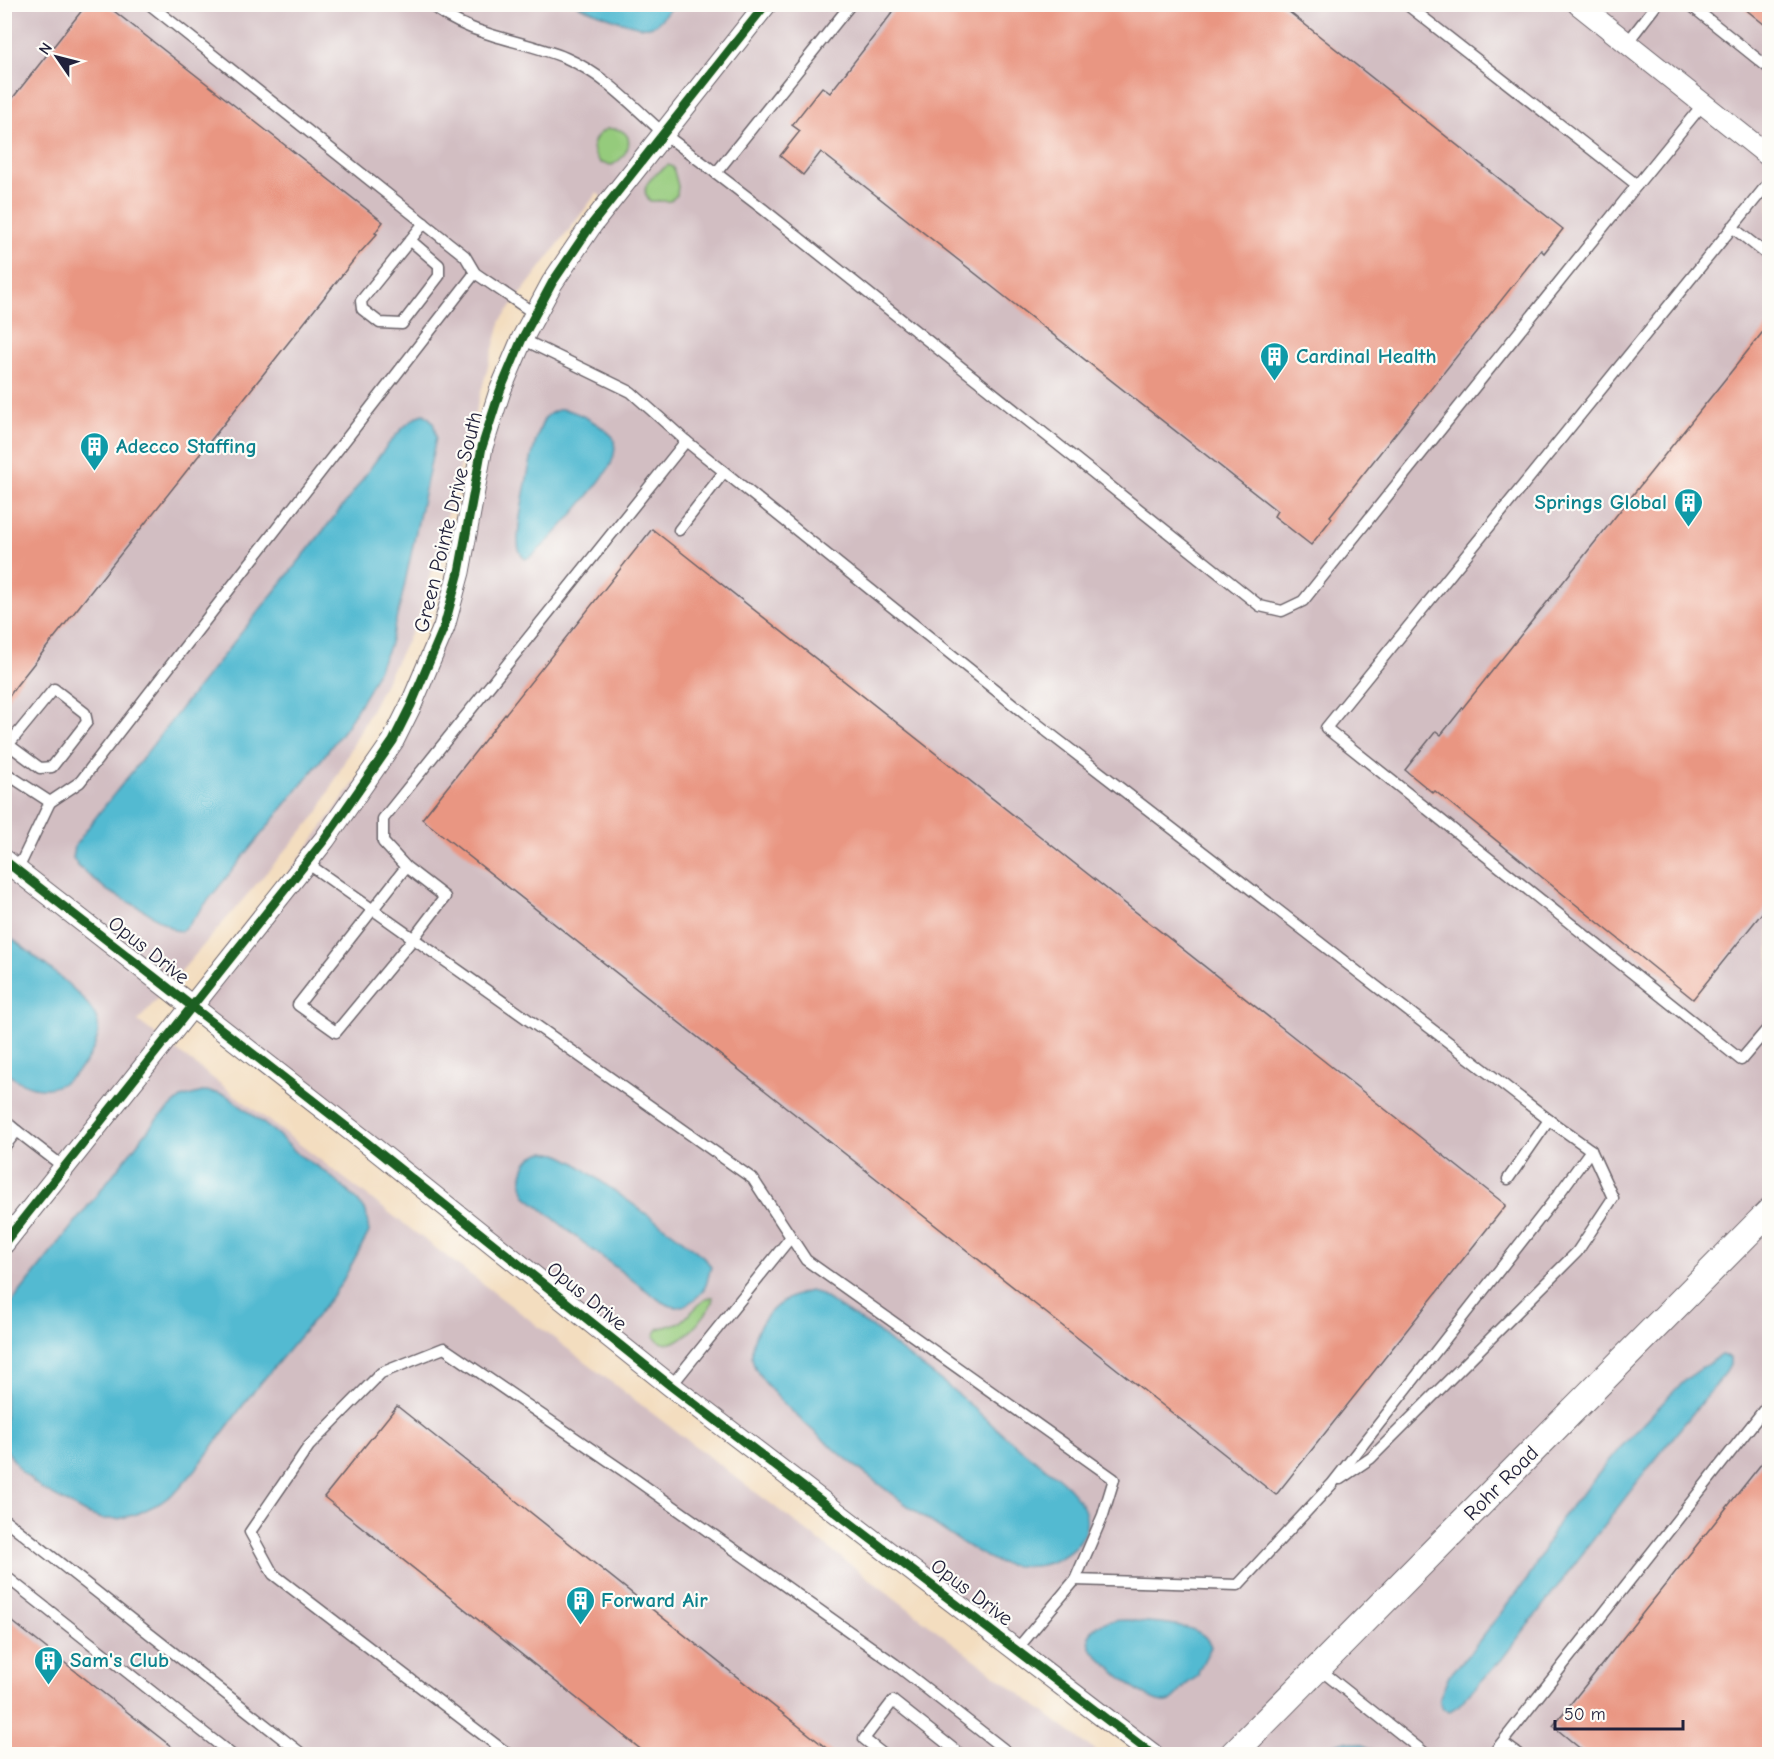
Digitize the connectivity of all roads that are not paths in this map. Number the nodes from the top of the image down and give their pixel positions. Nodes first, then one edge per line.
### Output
1 (149, 4) edge
2 (430, 4) edge
3 (766, 4) edge
4 (851, 4) edge
5 (1406, 4) edge
6 (1578, 4) edge
7 (1657, 4) edge
8 (1689, 4) edge
9 (1627, 43) junction
10 (1770, 69) edge
11 (1703, 104) junction
12 (663, 133) junction
13 (1770, 157) edge
14 (716, 173) junction
15 (1770, 181) edge
16 (1637, 185) junction
17 (424, 223) junction
18 (1732, 227) junction
19 (410, 240) junction
20 (1770, 257) edge
21 (476, 273) junction
22 (535, 314) junction
23 (522, 339) junction
24 (686, 441) junction
25 (724, 472) junction
26 (679, 530) dead end
27 (7, 748) edge
28 (4, 772) edge
29 (50, 802) junction
30 (307, 863) junction
31 (11, 865) edge
32 (406, 867) junction
33 (372, 909) junction
34 (413, 939) junction
35 (192, 1006) junction
36 (1770, 1026) edge
37 (4, 1120) edge
38 (1548, 1120) junction
39 (17, 1131) junction
40 (4, 1147) edge
41 (1591, 1150) junction
42 (65, 1168) junction
43 (1508, 1179) dead end
44 (1770, 1211) edge
45 (791, 1237) junction
46 (4, 1243) edge
47 (671, 1386) junction
48 (1770, 1402) edge
49 (1332, 1484) junction
50 (4, 1519) edge
51 (4, 1575) edge
52 (1075, 1580) junction
53 (1017, 1649) junction
54 (1318, 1668) junction
55 (1503, 1743) junction
56 (231, 1755) edge
57 (302, 1755) edge
58 (507, 1755) edge
59 (883, 1755) edge
60 (960, 1755) edge
61 (1010, 1755) edge
62 (1152, 1755) edge
63 (1233, 1755) edge
64 (1426, 1755) edge
65 (1493, 1755) edge
66 (1518, 1755) edge

1 - 17 lane
2 - 12 lane
3 - 12 street, Green Pointe Drive South
4 - 14 lane
5 - 16 lane
6 - 9 street
7 - 9 lane
8 - 10 lane
9 - 11 street
11 - 13 street
11 - 16 lane
12 - 14 lane
12 - 22 street, Green Pointe Drive South
14 - 16 lane
15 - 18 lane
17 - 19 lane
17 - 21 lane
18 - 20 lane
18 - 36 lane
19 - 19 lane
21 - 22 lane
21 - 29 lane
22 - 23 street, Green Pointe Drive South
23 - 24 lane
23 - 30 street, Green Pointe Drive South
24 - 25 lane
24 - 32 lane
25 - 26 lane
25 - 38 lane
27 - 27 lane
28 - 29 lane
29 - 31 lane
30 - 33 lane
30 - 35 street, Green Pointe Drive South
31 - 35 street, Opus Drive
32 - 33 lane
32 - 34 lane
33 - 34 lane
33 - 34 lane
34 - 45 lane
35 - 42 street, Green Pointe Drive South
35 - 47 street, Opus Drive
37 - 39 lane
38 - 41 lane
38 - 43 lane
39 - 40 lane
39 - 42 lane
41 - 49 lane
41 - 49 lane
42 - 46 street, Green Pointe Drive South
44 - 54 street, Rohr Road
45 - 47 lane
45 - 52 lane
47 - 53 street, Opus Drive
48 - 55 lane
49 - 52 lane
50 - 57 lane
51 - 56 lane
52 - 53 lane
53 - 62 street, Opus Drive
54 - 63 street, Rohr Road
54 - 64 lane
55 - 65 lane
55 - 66 lane
58 - 61 lane
59 - 60 lane

